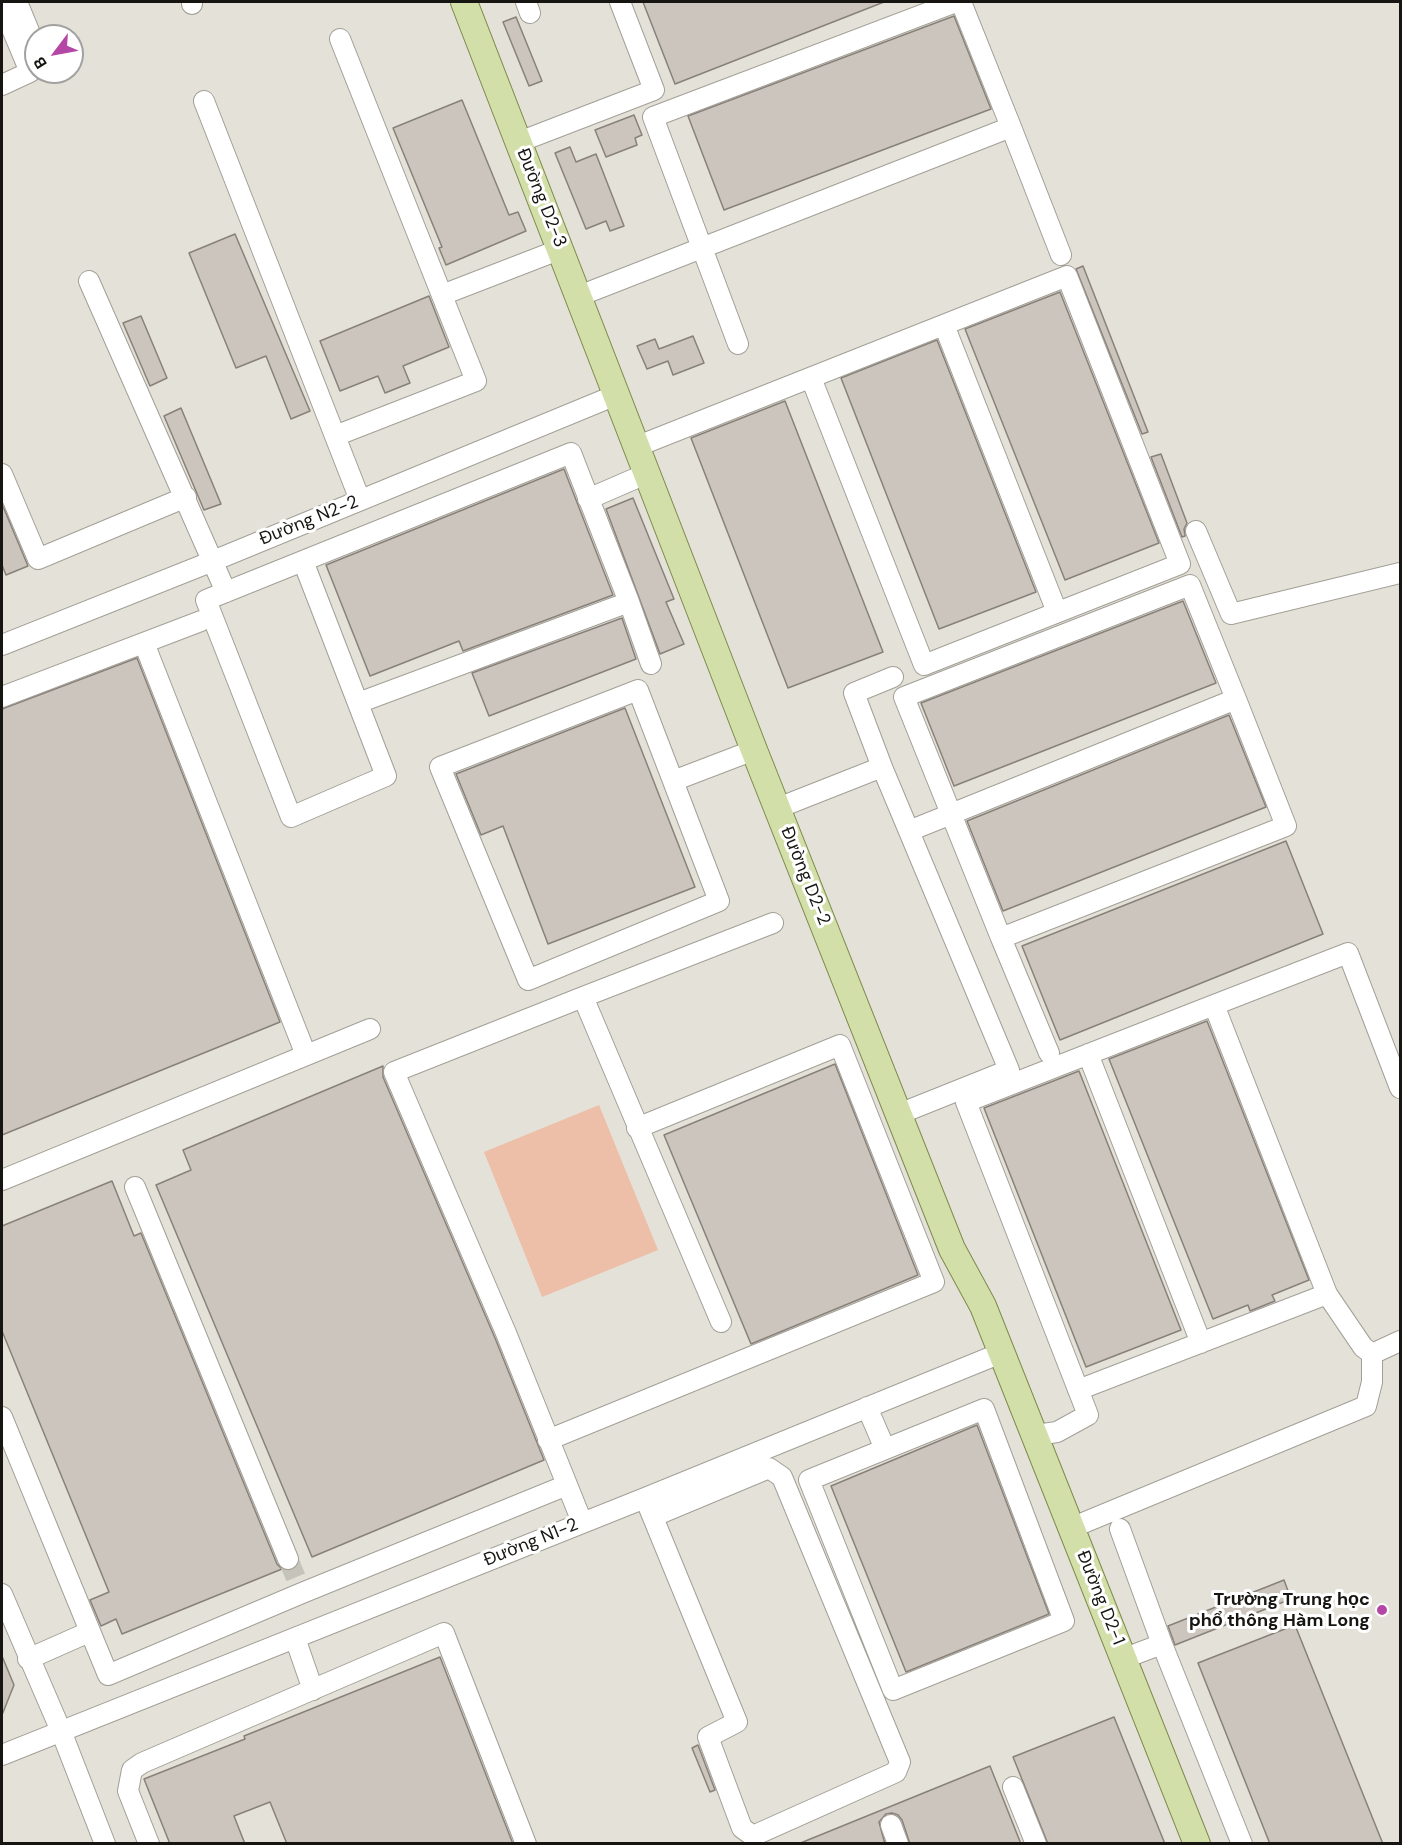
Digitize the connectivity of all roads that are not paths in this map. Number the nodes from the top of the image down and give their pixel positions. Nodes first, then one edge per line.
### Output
1 (17, 2) edge
2 (464, 2) edge
3 (620, 2) edge
4 (956, 2) edge
5 (961, 2) edge
6 (2, 5) edge
7 (26, 24) edge
8 (340, 39) dead end
9 (2, 85) edge
10 (204, 101) dead end
11 (1011, 128) junction
12 (519, 142) junction
13 (702, 248) junction
14 (561, 249) junction
15 (1061, 255) dead end
16 (89, 281) dead end
17 (442, 295) junction
18 (579, 296) junction
19 (944, 325) junction
20 (738, 344) dead end
21 (811, 378) junction
22 (616, 395) junction
23 (335, 436) junction
24 (638, 446) junction
25 (648, 473) junction
26 (2, 474) edge
27 (186, 497) junction
28 (588, 498) junction
29 (360, 500) junction
30 (1196, 531) dead end
31 (213, 561) junction
32 (303, 561) junction
33 (1401, 573) edge
34 (226, 592) junction
35 (629, 602) junction
36 (1057, 612) junction
37 (201, 621) dead end
38 (144, 643) junction
39 (2, 645) edge
40 (651, 664) dead end
41 (893, 677) dead end
42 (2, 697) edge
43 (1236, 699) junction
44 (358, 704) junction
45 (754, 750) junction
46 (882, 767) junction
47 (674, 781) junction
48 (778, 808) junction
49 (951, 814) junction
50 (909, 831) junction
51 (773, 923) dead end
52 (1001, 938) junction
53 (583, 997) junction
54 (1214, 1005) junction
55 (370, 1029) dead end
56 (1049, 1053) dead end
57 (1088, 1054) junction
58 (306, 1055) junction
59 (1401, 1088) edge
60 (899, 1114) junction
61 (638, 1128) junction
62 (2, 1180) edge
63 (135, 1187) dead end
64 (1327, 1294) junction
65 (721, 1322) dead end
66 (1401, 1341) edge
67 (1201, 1343) junction
68 (1001, 1353) junction
69 (1372, 1354) junction
70 (1078, 1390) junction
71 (867, 1407) junction
72 (2, 1417) edge
73 (1036, 1435) junction
74 (548, 1440) junction
75 (885, 1449) junction
76 (567, 1485) junction
77 (649, 1507) junction
78 (582, 1522) junction
79 (1071, 1528) junction
80 (1120, 1529) dead end
81 (288, 1559) tunnel mouth
82 (2, 1594) edge
83 (89, 1632) junction
84 (295, 1638) junction
85 (1162, 1644) junction
86 (1125, 1658) junction
87 (28, 1659) junction
88 (314, 1690) junction
89 (61, 1731) junction
90 (2, 1755) edge
91 (1013, 1787) dead end
92 (105, 1844) edge
93 (149, 1844) edge
94 (526, 1844) edge
95 (1036, 1844) edge
96 (1197, 1844) edge
97 (1242, 1844) edge

1 - 7 street
2 - 12 main road, Đường D2-3
3 - 12 street
4 - 13 street
5 - 11 street
6 - 9 street
8 - 17 street
10 - 23 street
11 - 13 street
11 - 15 street
12 - 14 main road, Đường D2-3
13 - 18 street
13 - 20 street
14 - 17 street
14 - 18 main road, Đường D2-3
16 - 27 street
17 - 23 street
18 - 22 main road, Đường D2-3
19 - 21 street
19 - 36 street
19 - 36 street
21 - 24 street
21 - 36 street
22 - 24 main road, Đường D2-2
22 - 29 street, Đường N2-2
23 - 29 street
24 - 25 main road, Đường D2-2
25 - 28 street
25 - 45 main road, Đường D2-2
26 - 27 street
27 - 31 street
28 - 32 street
28 - 35 street
29 - 31 street, Đường N2-2
30 - 33 street
31 - 34 street
31 - 39 street, Đường N2-2
32 - 34 street
32 - 44 street
34 - 44 street
35 - 40 street
35 - 44 street
37 - 38 street
38 - 42 street
38 - 58 street
41 - 46 street
43 - 49 street
43 - 49 street
43 - 52 street
45 - 47 street
45 - 48 main road, Đường D2-2
46 - 48 street
46 - 50 street
47 - 47 street
48 - 60 main road, Đường D2-2
49 - 50 street
49 - 52 street
50 - 60 street
51 - 53 street
52 - 56 street
53 - 61 street
53 - 74 street
54 - 57 street
54 - 59 street
54 - 64 street
55 - 58 street
57 - 67 street
57 - 70 street
58 - 62 street
60 - 68 main road, Đường D2-2
61 - 65 street
61 - 74 street
63 - 81 street
64 - 67 street
64 - 69 street
66 - 69 street
67 - 70 street
68 - 71 street, Đường N1-2
68 - 73 main road, Đường D2-1
69 - 79 street
70 - 73 street
71 - 75 street
71 - 77 street, Đường N1-2
72 - 83 street
73 - 79 main road, Đường D2-1
74 - 76 street
75 - 75 street
76 - 78 street
76 - 83 street
77 - 77 street
77 - 78 street, Đường N1-2
78 - 84 street, Đường N1-2
79 - 86 main road, Đường D2-1
80 - 85 street
82 - 87 street
83 - 87 street
84 - 88 street
84 - 89 street, Đường N1-2
85 - 86 street
85 - 97 street
86 - 96 main road, Đường D2-1
87 - 89 street
88 - 93 street
88 - 94 street
89 - 90 street, Đường N1-2
89 - 92 street
91 - 95 street

